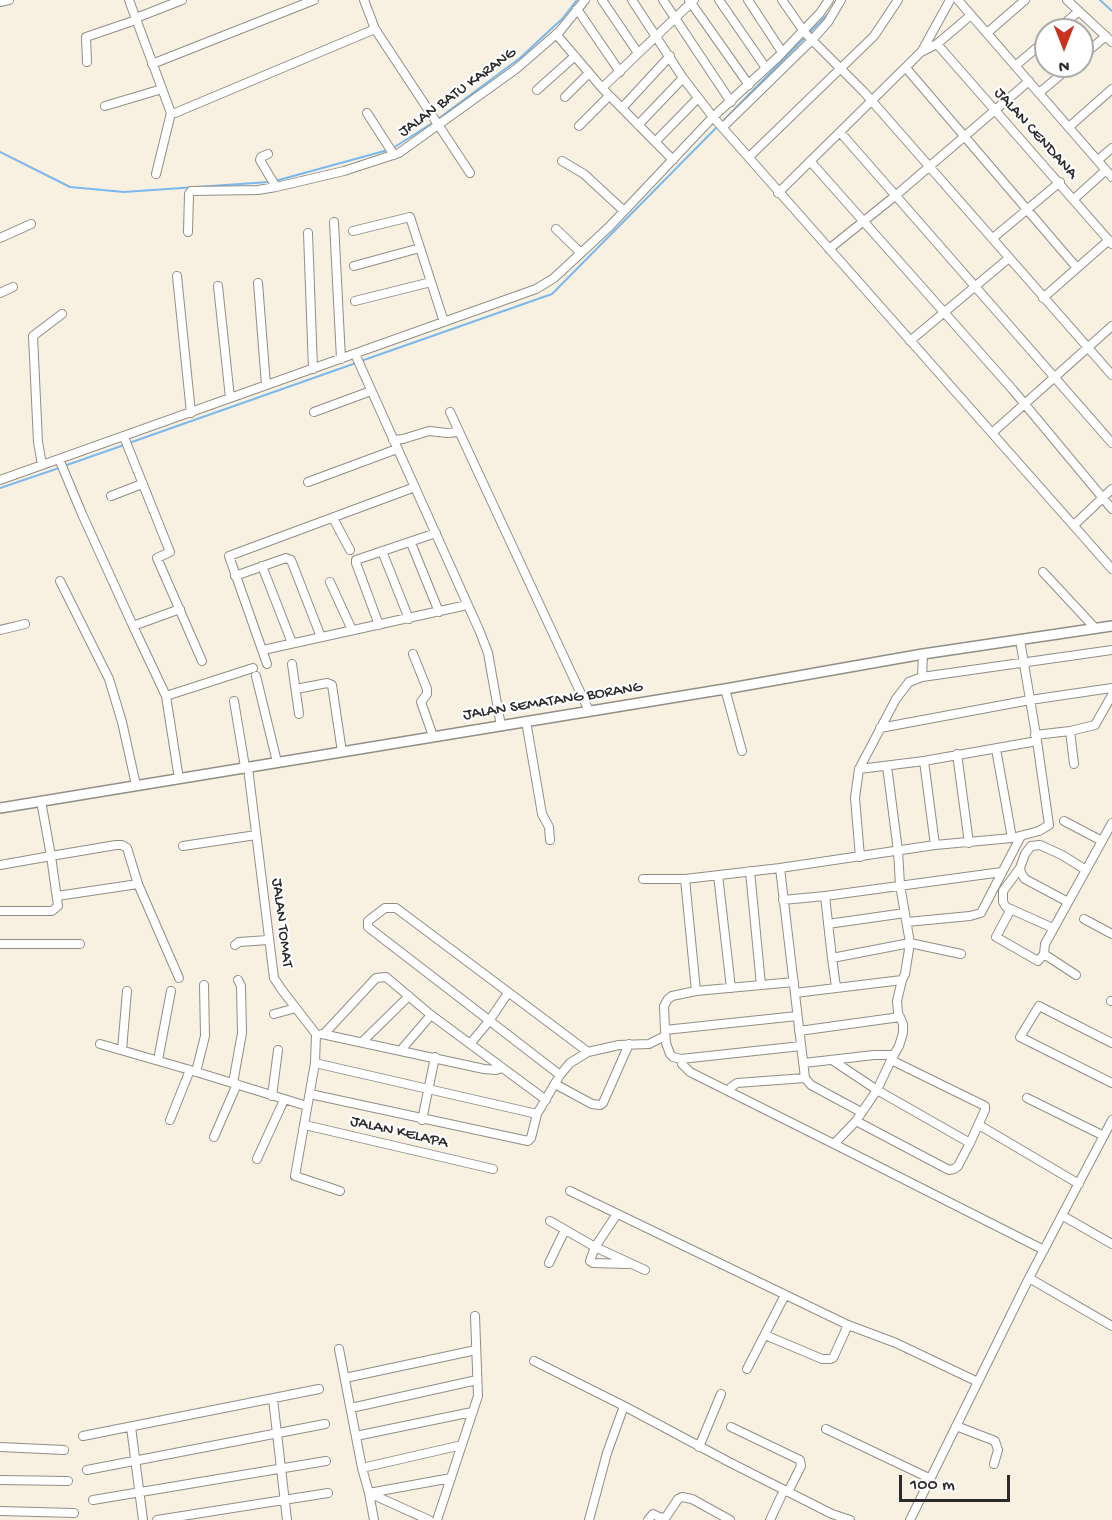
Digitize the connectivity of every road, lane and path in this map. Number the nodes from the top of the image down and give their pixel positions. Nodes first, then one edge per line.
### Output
1 (9, 0) edge
2 (129, 0) edge
3 (182, 0) edge
4 (314, 0) edge
5 (364, 0) edge
6 (585, 0) edge
7 (602, 0) edge
8 (632, 0) edge
9 (663, 0) edge
10 (719, 0) edge
11 (748, 0) edge
12 (782, 0) edge
13 (828, 0) edge
14 (841, 0) edge
15 (897, 0) edge
16 (950, 0) edge
17 (958, 0) edge
18 (1025, 0) edge
19 (1067, 0) edge
20 (691, 1) edge
21 (0, 2) edge
22 (578, 9) junction
23 (1079, 11) junction
24 (971, 15) junction
25 (675, 18) junction
26 (1071, 18) edge
27 (136, 19) junction
28 (375, 29) junction
29 (987, 33) junction
30 (556, 34) junction
31 (656, 35) junction
32 (807, 36) junction
33 (1109, 39) edge
34 (937, 44) junction
35 (1094, 48) edge
36 (1034, 49) edge
37 (783, 52) junction
38 (921, 52) junction
39 (638, 53) junction
40 (575, 56) junction
41 (670, 56) junction
42 (87, 62) dead end
43 (152, 64) junction
44 (1015, 66) junction
45 (766, 68) junction
46 (840, 68) junction
47 (906, 68) junction
48 (620, 72) junction
49 (589, 73) junction
50 (683, 78) junction
51 (1057, 78) edge
52 (1029, 81) junction
53 (749, 85) junction
54 (602, 88) junction
55 (1112, 88) edge
56 (162, 89) junction
57 (537, 90) dead end
58 (1039, 93) junction
59 (609, 96) junction
60 (565, 97) dead end
61 (698, 98) junction
62 (870, 100) junction
63 (731, 102) junction
64 (105, 106) dead end
65 (622, 108) junction
66 (994, 109) junction
67 (171, 113) junction
68 (367, 113) dead end
69 (719, 123) junction
70 (438, 124) junction
71 (638, 125) junction
72 (579, 126) dead end
73 (1069, 127) junction
74 (840, 132) junction
75 (963, 136) junction
76 (655, 142) junction
77 (1112, 148) edge
78 (393, 152) junction
79 (268, 154) dead end
80 (749, 157) junction
81 (673, 160) junction
82 (1098, 160) junction
83 (562, 161) dead end
84 (810, 161) junction
85 (929, 166) junction
86 (1106, 170) junction
87 (470, 173) dead end
88 (156, 174) dead end
89 (1112, 177) edge
90 (274, 182) junction
91 (1060, 182) junction
92 (778, 193) junction
93 (895, 196) junction
94 (1074, 199) junction
95 (1027, 209) junction
96 (624, 212) junction
97 (862, 221) junction
98 (334, 222) dead end
99 (31, 224) dead end
100 (556, 229) dead end
101 (353, 231) dead end
102 (188, 232) dead end
103 (308, 233) dead end
104 (0, 238) edge
105 (993, 238) junction
106 (1111, 242) edge
107 (420, 248) junction
108 (829, 249) junction
109 (581, 253) junction
110 (1009, 258) junction
111 (354, 266) dead end
112 (1077, 268) junction
113 (177, 276) dead end
114 (431, 282) junction
115 (258, 283) dead end
116 (218, 286) dead end
117 (974, 286) junction
118 (13, 287) dead end
119 (0, 293) edge
120 (1043, 298) junction
121 (355, 302) dead end
122 (943, 312) junction
123 (62, 314) dead end
124 (444, 322) junction
125 (1112, 326) edge
126 (910, 341) junction
127 (1088, 348) junction
128 (341, 359) junction
129 (357, 360) junction
130 (313, 369) junction
131 (1112, 375) edge
132 (1054, 378) junction
133 (266, 385) junction
134 (371, 391) junction
135 (230, 398) junction
136 (1024, 404) junction
137 (314, 412) dead end
138 (450, 412) dead end
139 (191, 413) junction
140 (459, 432) junction
141 (992, 433) junction
142 (125, 440) junction
143 (393, 440) junction
144 (1112, 443) edge
145 (397, 449) junction
146 (42, 465) junction
147 (61, 465) junction
148 (0, 480) edge
149 (308, 482) dead end
150 (142, 484) junction
151 (415, 487) junction
152 (1112, 489) edge
153 (111, 496) dead end
154 (1102, 498) junction
155 (1112, 509) edge
156 (333, 518) junction
157 (1074, 525) junction
158 (436, 533) junction
159 (411, 543) junction
160 (350, 550) dead end
161 (382, 551) junction
162 (1109, 561) edge
163 (262, 566) junction
164 (1112, 569) edge
165 (1043, 572) dead end
166 (235, 576) junction
167 (60, 581) dead end
168 (330, 582) dead end
169 (467, 605) junction
170 (180, 609) junction
171 (439, 612) junction
172 (409, 619) junction
173 (25, 624) dead end
174 (379, 625) junction
175 (133, 626) junction
176 (1112, 626) edge
177 (1095, 628) junction
178 (0, 630) edge
179 (352, 630) junction
180 (321, 637) junction
181 (292, 643) junction
182 (1020, 643) junction
183 (263, 650) junction
184 (1112, 650) edge
185 (413, 654) dead end
186 (923, 658) junction
187 (202, 661) dead end
188 (1023, 661) junction
189 (267, 664) dead end
190 (292, 664) dead end
191 (922, 675) junction
192 (1112, 688) edge
193 (296, 689) junction
194 (725, 689) junction
195 (1112, 695) edge
196 (166, 696) junction
197 (1030, 700) junction
198 (234, 701) dead end
199 (589, 711) junction
200 (299, 714) dead end
201 (501, 726) junction
202 (880, 728) junction
203 (527, 729) junction
204 (1070, 731) junction
205 (433, 736) junction
206 (1036, 738) junction
207 (996, 749) junction
208 (742, 751) dead end
209 (342, 752) junction
210 (957, 754) junction
211 (924, 761) junction
212 (277, 762) junction
213 (1074, 764) dead end
214 (887, 766) junction
215 (247, 768) junction
216 (859, 769) junction
217 (179, 779) junction
218 (136, 785) junction
219 (41, 801) junction
220 (0, 808) edge
221 (1064, 820) dead end
222 (1112, 823) edge
223 (256, 835) junction
224 (1021, 836) junction
225 (1011, 838) junction
226 (550, 840) dead end
227 (1102, 842) junction
228 (969, 843) junction
229 (183, 846) dead end
230 (935, 846) junction
231 (898, 851) junction
232 (51, 856) junction
233 (860, 857) junction
234 (0, 866) edge
235 (780, 868) junction
236 (1020, 868) junction
237 (1086, 870) junction
238 (750, 871) junction
239 (1002, 872) junction
240 (718, 875) junction
241 (643, 879) dead end
242 (685, 879) junction
243 (138, 884) junction
244 (900, 885) junction
245 (57, 896) junction
246 (825, 896) junction
247 (783, 900) junction
248 (1068, 902) junction
249 (1011, 909) junction
250 (0, 911) edge
251 (906, 917) junction
252 (1084, 919) dead end
253 (828, 924) junction
254 (1053, 928) junction
255 (1112, 934) edge
256 (268, 940) junction
257 (910, 943) junction
258 (0, 944) edge
259 (80, 944) dead end
260 (235, 945) dead end
261 (961, 954) dead end
262 (1044, 954) junction
263 (832, 958) junction
264 (1076, 975) dead end
265 (179, 978) dead end
266 (238, 980) dead end
267 (902, 980) junction
268 (794, 982) junction
269 (204, 985) dead end
270 (761, 985) junction
271 (836, 987) junction
272 (731, 988) junction
273 (127, 991) dead end
274 (171, 991) dead end
275 (696, 991) junction
276 (508, 993) junction
277 (795, 993) junction
278 (409, 996) junction
279 (296, 1008) junction
280 (273, 1014) dead end
281 (431, 1015) junction
282 (797, 1016) junction
283 (900, 1017) junction
284 (489, 1021) junction
285 (799, 1031) junction
286 (665, 1033) junction
287 (320, 1034) junction
288 (362, 1042) junction
289 (1112, 1043) edge
290 (100, 1044) dead end
291 (471, 1044) junction
292 (629, 1044) junction
293 (801, 1046) junction
294 (122, 1050) junction
295 (278, 1050) dead end
296 (401, 1050) junction
297 (588, 1052) junction
298 (435, 1057) junction
299 (892, 1058) junction
300 (681, 1059) junction
301 (158, 1060) junction
302 (832, 1060) junction
303 (315, 1063) junction
304 (804, 1063) junction
305 (502, 1068) junction
306 (193, 1071) junction
307 (560, 1075) junction
308 (805, 1078) junction
309 (1112, 1083) edge
310 (235, 1084) junction
311 (555, 1084) junction
312 (427, 1088) junction
313 (878, 1090) junction
314 (730, 1091) junction
315 (310, 1094) junction
316 (272, 1096) junction
317 (1027, 1098) dead end
318 (284, 1100) junction
319 (546, 1100) junction
320 (307, 1106) junction
321 (861, 1112) junction
322 (537, 1114) junction
323 (170, 1120) dead end
324 (422, 1120) junction
325 (1112, 1120) edge
326 (856, 1121) junction
327 (305, 1125) junction
328 (979, 1125) junction
329 (1104, 1136) junction
330 (214, 1137) dead end
331 (970, 1143) junction
332 (834, 1144) junction
333 (257, 1159) dead end
334 (490, 1168) dead end
335 (1079, 1184) junction
336 (340, 1191) dead end
337 (570, 1191) dead end
338 (617, 1214) junction
339 (1063, 1216) junction
340 (550, 1221) dead end
341 (565, 1230) junction
342 (1112, 1244) edge
343 (595, 1247) junction
344 (1044, 1250) junction
345 (549, 1263) dead end
346 (631, 1264) junction
347 (645, 1270) dead end
348 (1029, 1278) junction
349 (785, 1295) junction
350 (475, 1316) dead end
351 (848, 1324) junction
352 (1112, 1326) edge
353 (765, 1335) junction
354 (339, 1349) dead end
355 (476, 1350) junction
356 (534, 1361) dead end
357 (747, 1369) dead end
358 (345, 1378) junction
359 (477, 1380) junction
360 (978, 1382) junction
361 (319, 1389) dead end
362 (721, 1394) dead end
363 (273, 1399) junction
364 (624, 1406) junction
365 (351, 1408) junction
366 (472, 1412) junction
367 (325, 1424) dead end
368 (956, 1425) junction
369 (130, 1426) junction
370 (731, 1427) dead end
371 (826, 1429) dead end
372 (278, 1434) junction
373 (83, 1436) dead end
374 (356, 1436) junction
375 (462, 1445) junction
376 (0, 1447) edge
377 (699, 1447) junction
378 (64, 1449) dead end
379 (135, 1459) junction
380 (326, 1461) dead end
381 (994, 1464) dead end
382 (281, 1468) junction
383 (362, 1468) junction
384 (87, 1470) dead end
385 (451, 1478) junction
386 (929, 1478) junction
387 (0, 1480) edge
388 (68, 1482) dead end
389 (786, 1491) junction
390 (140, 1492) junction
391 (328, 1492) dead end
392 (369, 1493) junction
393 (93, 1500) dead end
394 (285, 1500) junction
395 (0, 1511) edge
396 (74, 1513) dead end
397 (144, 1520) edge
398 (158, 1520) edge
399 (287, 1520) edge
400 (374, 1520) edge
401 (429, 1520) edge
402 (437, 1520) edge
403 (589, 1520) edge
404 (648, 1520) edge
405 (730, 1520) edge
406 (770, 1520) edge
407 (850, 1520) edge
408 (910, 1520) edge

1 - 21 street
2 - 27 street
3 - 27 street
4 - 43 street
5 - 28 street
6 - 22 street, JALAN BATU KARANG
7 - 39 street
8 - 31 street
9 - 25 street
10 - 45 street
11 - 37 street
12 - 32 street
13 - 32 street
14 - 32 street
15 - 46 street
16 - 38 street
17 - 24 street
18 - 29 street
19 - 23 street
20 - 25 street
20 - 53 street
22 - 30 street, JALAN BATU KARANG
22 - 48 street
23 - 26 street
23 - 33 street
24 - 29 street
24 - 34 street
25 - 31 street
25 - 63 street
27 - 42 street
27 - 43 street
28 - 67 street
28 - 70 street
29 - 44 street
30 - 40 street
30 - 70 street, JALAN BATU KARANG
31 - 39 street
31 - 41 street
32 - 37 street
32 - 46 street
32 - 69 street
33 - 35 street
34 - 38 street
34 - 66 street, JALAN CENDANA
36 - 44 street
37 - 45 street
38 - 47 street
39 - 48 street
40 - 49 street
40 - 57 street
41 - 50 street
41 - 65 street
43 - 56 street
44 - 52 street
45 - 53 street
46 - 62 street
46 - 80 street
47 - 62 street
47 - 75 street
48 - 54 street
49 - 54 street
49 - 60 street
50 - 61 street
50 - 71 street
51 - 58 street
52 - 58 street
52 - 66 street
53 - 63 street
54 - 59 street
55 - 73 street
56 - 64 street
56 - 67 street
58 - 73 street
59 - 65 street
59 - 72 street
61 - 69 street
61 - 76 street
62 - 74 street
62 - 85 street
63 - 69 street
65 - 71 street
66 - 75 street
66 - 91 street, JALAN CENDANA
67 - 88 street
68 - 78 street
69 - 80 street
69 - 81 street
70 - 78 street, JALAN BATU KARANG
70 - 87 street
71 - 76 street
73 - 82 street
74 - 84 street
74 - 93 street
75 - 85 street
75 - 95 street
76 - 81 street
77 - 82 street
78 - 90 street, JALAN BATU KARANG
79 - 90 street
80 - 92 street
81 - 96 street
82 - 86 street
83 - 96 street
84 - 92 street
84 - 97 street
85 - 93 street
85 - 105 street
86 - 89 street
86 - 94 street
90 - 102 street, JALAN BATU KARANG
91 - 94 street, JALAN CENDANA
91 - 95 street
92 - 108 street
93 - 97 street
93 - 117 street
94 - 106 street, JALAN CENDANA
95 - 105 street
95 - 112 street
96 - 109 street
97 - 108 street
97 - 122 street
98 - 128 street
99 - 104 street
100 - 109 street
101 - 107 street
103 - 130 street
105 - 110 street
106 - 112 street
107 - 111 street
107 - 114 street
108 - 126 street
109 - 124 street
110 - 117 street
110 - 120 street
112 - 120 street
113 - 139 street
114 - 121 street
114 - 124 street
115 - 133 street
116 - 135 street
117 - 122 street
117 - 132 street
118 - 119 street
120 - 127 street
122 - 126 street
122 - 136 street
123 - 146 street
124 - 129 street
125 - 127 street
126 - 141 street
127 - 131 street
127 - 132 street
128 - 129 street
128 - 130 street
129 - 134 street
130 - 133 street
132 - 136 street
132 - 144 street
133 - 135 street
134 - 137 street
134 - 143 street
135 - 139 street
136 - 141 street
136 - 154 street
138 - 140 street
139 - 142 street
140 - 143 street
140 - 199 street
141 - 157 street
142 - 147 street
142 - 150 street
143 - 145 street
145 - 149 street
145 - 151 street
146 - 147 street
146 - 148 street
147 - 175 street
150 - 153 street
150 - 170 street
151 - 156 street
151 - 158 street
152 - 154 street
154 - 155 street
154 - 157 street
156 - 160 street
156 - 166 street
157 - 162 street
158 - 159 street
158 - 169 street
159 - 161 street
159 - 171 street
161 - 172 street
161 - 174 street
162 - 164 street
163 - 166 street
163 - 180 street
163 - 181 street
165 - 177 street
166 - 183 street
167 - 218 street
168 - 179 street
169 - 171 street
169 - 201 street
170 - 175 street
170 - 187 street
171 - 172 street
172 - 174 street
173 - 178 street
174 - 179 street
175 - 196 street
176 - 177 street, JALAN SEMATANG BORANG
177 - 182 street, JALAN SEMATANG BORANG
179 - 180 street
180 - 181 street
181 - 183 street
182 - 186 street, JALAN SEMATANG BORANG
182 - 188 street
183 - 189 street
184 - 188 street
185 - 205 street
186 - 191 street
186 - 194 street, JALAN SEMATANG BORANG
188 - 191 street
188 - 197 street
190 - 193 street
191 - 202 street
192 - 197 street
193 - 200 street
193 - 209 street
194 - 199 street, JALAN SEMATANG BORANG
194 - 208 street
195 - 204 street
196 - 212 street
196 - 217 street
197 - 202 street
197 - 206 street
198 - 215 street, JALAN TOMAT
199 - 203 street, JALAN SEMATANG BORANG
201 - 203 street, JALAN SEMATANG BORANG
201 - 205 street, JALAN SEMATANG BORANG
202 - 216 street
203 - 226 street
204 - 206 street
204 - 213 street
205 - 209 street, JALAN SEMATANG BORANG
206 - 207 street
206 - 224 street
207 - 210 street
207 - 225 street
209 - 212 street, JALAN SEMATANG BORANG
210 - 211 street
210 - 228 street
211 - 214 street
211 - 230 street
212 - 215 street, JALAN SEMATANG BORANG
214 - 216 street
214 - 231 street
215 - 217 street, JALAN SEMATANG BORANG
215 - 223 street, JALAN TOMAT
216 - 233 street
217 - 218 street, JALAN SEMATANG BORANG
218 - 219 street, JALAN SEMATANG BORANG
219 - 220 street, JALAN SEMATANG BORANG
219 - 232 street
221 - 227 street
222 - 227 street
223 - 229 street
223 - 256 street, JALAN TOMAT
224 - 225 street
224 - 239 street
225 - 228 street
227 - 237 street
228 - 230 street
230 - 231 street
231 - 233 street
231 - 244 street
232 - 234 street
232 - 243 street
232 - 245 street
233 - 235 street
235 - 238 street
235 - 247 street
236 - 237 street
236 - 248 street
236 - 249 street
237 - 248 street
238 - 240 street
238 - 270 street
239 - 244 street
239 - 251 street
240 - 242 street
240 - 272 street
241 - 242 street
242 - 275 street
243 - 245 street
243 - 265 street
244 - 246 street
244 - 251 street
245 - 250 street
246 - 247 street
246 - 253 street
247 - 268 street
248 - 254 street
249 - 254 street
249 - 262 street
251 - 253 street
251 - 257 street
252 - 255 street
253 - 263 street
254 - 262 street
256 - 260 street
256 - 279 street, JALAN TOMAT
257 - 261 street
257 - 263 street
257 - 267 street
258 - 259 street
262 - 264 street
263 - 271 street
266 - 310 street
267 - 271 street
267 - 283 street
268 - 270 street
268 - 277 street
269 - 306 street
270 - 272 street
271 - 277 street
272 - 275 street
273 - 294 street
274 - 301 street
275 - 286 street
276 - 284 street
276 - 284 street
276 - 297 street
277 - 282 street
278 - 281 street
278 - 287 street
278 - 288 street
279 - 280 street
279 - 287 street, JALAN TOMAT
281 - 291 street
281 - 296 street
282 - 285 street
282 - 286 street
283 - 285 street
283 - 299 street
284 - 291 street
284 - 307 street
285 - 293 street
286 - 292 street
286 - 300 street
287 - 288 street
287 - 303 street
288 - 296 street
289 - 309 street
290 - 294 street
291 - 305 street
292 - 297 street
292 - 311 street
293 - 300 street
293 - 304 street
294 - 301 street
295 - 316 street
296 - 298 street
297 - 307 street
298 - 305 street
298 - 312 street
299 - 302 street
299 - 313 street
299 - 328 street
300 - 314 street
301 - 306 street
302 - 304 street
302 - 313 street
303 - 312 street
303 - 315 street
304 - 308 street
305 - 319 street
306 - 310 street
306 - 323 street
307 - 311 street
308 - 314 street
308 - 321 street
310 - 316 street
310 - 330 street
311 - 319 street
312 - 322 street
312 - 324 street
313 - 321 street
313 - 331 street
314 - 332 street
315 - 320 street
315 - 324 street
316 - 318 street
317 - 329 street
318 - 320 street
318 - 333 street
319 - 322 street
320 - 327 street
321 - 326 street
322 - 324 street
325 - 329 street
326 - 331 street
326 - 332 street
327 - 334 street, JALAN KELAPA
327 - 336 street
328 - 331 street
328 - 335 street
329 - 335 street
332 - 344 street
335 - 339 street
337 - 338 street
338 - 343 street
338 - 349 street
339 - 342 street
339 - 344 street
340 - 341 street
341 - 343 street
341 - 345 street
343 - 346 street
343 - 346 street
344 - 348 street
346 - 347 street
348 - 352 street
348 - 360 street
349 - 351 street
349 - 353 street
350 - 355 street
351 - 353 street
351 - 360 street
353 - 357 street
354 - 358 street
355 - 358 street
355 - 359 street
356 - 364 street
358 - 365 street
359 - 365 street
359 - 366 street
360 - 368 street
361 - 363 street
362 - 377 street
363 - 369 street
363 - 372 street
364 - 377 street
364 - 403 street
365 - 374 street
366 - 374 street
366 - 375 street
367 - 372 street
368 - 381 street
368 - 386 street
369 - 373 street
369 - 379 street
370 - 389 street
371 - 386 street
372 - 379 street
372 - 382 street
374 - 383 street
375 - 383 street
375 - 385 street
376 - 378 street
377 - 389 street
379 - 384 street
379 - 390 street
380 - 382 street
382 - 390 street
382 - 394 street
383 - 392 street
385 - 392 street
385 - 402 street
386 - 408 street
387 - 388 street
389 - 406 street
389 - 407 street
390 - 393 street
390 - 397 street
391 - 394 street
392 - 400 street
392 - 401 street
394 - 398 street
394 - 399 street
395 - 396 street
404 - 405 street

